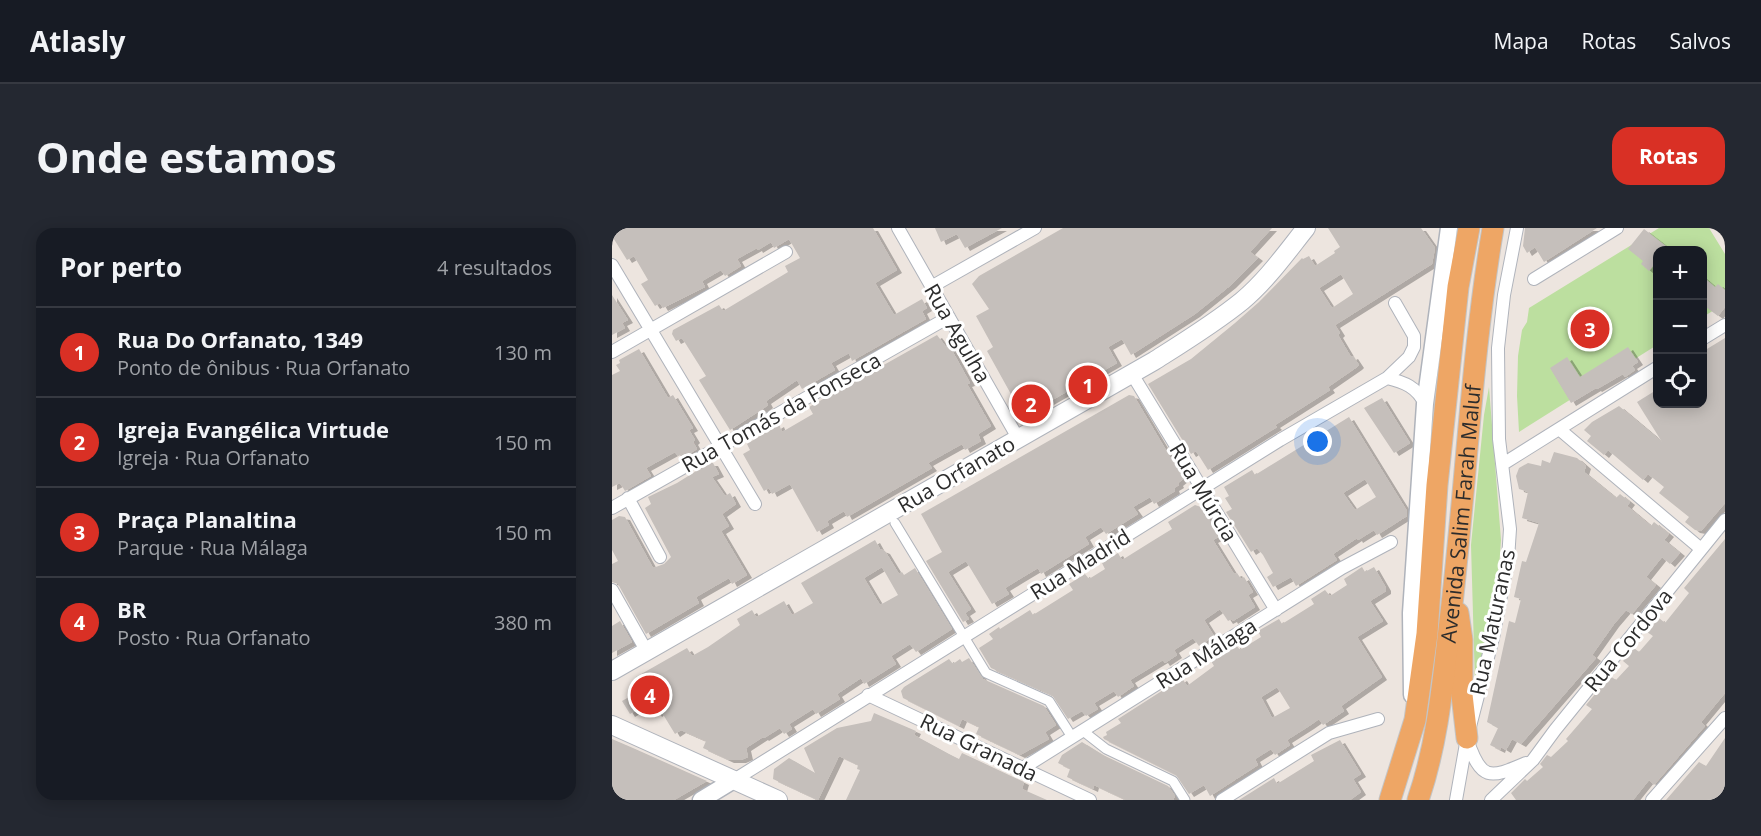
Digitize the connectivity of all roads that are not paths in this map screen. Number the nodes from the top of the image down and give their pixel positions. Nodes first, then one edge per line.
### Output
1 (898, 228) edge
2 (1035, 228) edge
3 (1306, 228) edge
4 (1449, 228) edge
5 (1469, 228) edge
6 (1493, 228) edge
7 (1517, 228) edge
8 (1617, 228) edge
9 (786, 252) dead end
10 (612, 265) edge
11 (1534, 279) dead end
12 (932, 287) junction
13 (1395, 303) dead end
14 (949, 317) junction
15 (1725, 325) edge
16 (651, 330) junction
17 (1707, 336) edge
18 (612, 352) edge
19 (1653, 370) edge
20 (1132, 374) junction
21 (1387, 378) junction
22 (1425, 404) junction
23 (1559, 429) junction
24 (1018, 438) junction
25 (720, 446) junction
26 (1503, 464) junction
27 (1202, 488) junction
28 (628, 498) junction
29 (754, 504) dead end
30 (612, 507) edge
31 (1725, 520) edge
32 (895, 524) dead end
33 (1391, 542) dead end
34 (1701, 549) junction
35 (660, 557) dead end
36 (612, 590) edge
37 (1453, 595) junction
38 (1275, 609) junction
39 (963, 636) junction
40 (647, 652) junction
41 (612, 671) edge
42 (868, 694) junction
43 (1725, 718) edge
44 (1378, 719) dead end
45 (1415, 720) junction
46 (612, 724) edge
47 (1077, 734) junction
48 (1467, 738) junction
49 (1533, 760) junction
50 (1023, 768) junction
51 (734, 780) junction
52 (700, 800) edge
53 (778, 800) edge
54 (1090, 800) edge
55 (1185, 800) edge
56 (1222, 800) edge
57 (1390, 800) edge
58 (1418, 800) edge
59 (1456, 800) edge
60 (1491, 800) edge
61 (1652, 800) edge

1 - 12 street, Rua Agulha
2 - 12 street
3 - 20 main road, Rua Orfanato
4 - 22 street
5 - 45 highway, Avenida Salim Farah Maluf
6 - 37 highway, Avenida Salim Farah Maluf
7 - 26 street, Rua Maturanas
8 - 11 street
9 - 16 street
10 - 16 street
12 - 14 street, Rua Agulha
13 - 21 street
14 - 24 street, Rua Agulha
14 - 25 street, Rua Tomás da Fonseca
15 - 17 street
16 - 18 street
16 - 25 street
19 - 23 street
20 - 24 main road, Rua Orfanato
20 - 27 street, Rua Múrcia
21 - 22 street
21 - 27 street, Rua Madrid
22 - 45 street, Avenida Salim Farah Maluf
23 - 26 street
23 - 34 street
24 - 40 main road, Rua Orfanato
25 - 28 street, Rua Tomás da Fonseca
25 - 29 street
26 - 48 street, Rua Maturanas
27 - 38 street, Rua Múrcia
27 - 39 street, Rua Madrid
28 - 30 street, Rua Tomás da Fonseca
28 - 35 street
31 - 34 street, Rua Cordova
32 - 39 street
33 - 38 street, Rua Málaga
34 - 49 street, Rua Cordova
36 - 40 street
37 - 48 highway
37 - 58 highway, Avenida Salim Farah Maluf
38 - 47 street, Rua Málaga
39 - 42 street, Rua Madrid
39 - 47 street
40 - 41 main road, Rua Orfanato
42 - 50 street, Rua Granada
42 - 51 street, Rua Madrid
43 - 61 street
44 - 56 street
45 - 57 highway, Avenida Salim Farah Maluf
46 - 51 main road
47 - 50 street, Rua Málaga
47 - 55 street
48 - 49 street
48 - 59 street, Rua Maturanas
49 - 60 street, Rua Cordova
50 - 54 street, Rua Granada
51 - 52 street
51 - 53 main road

